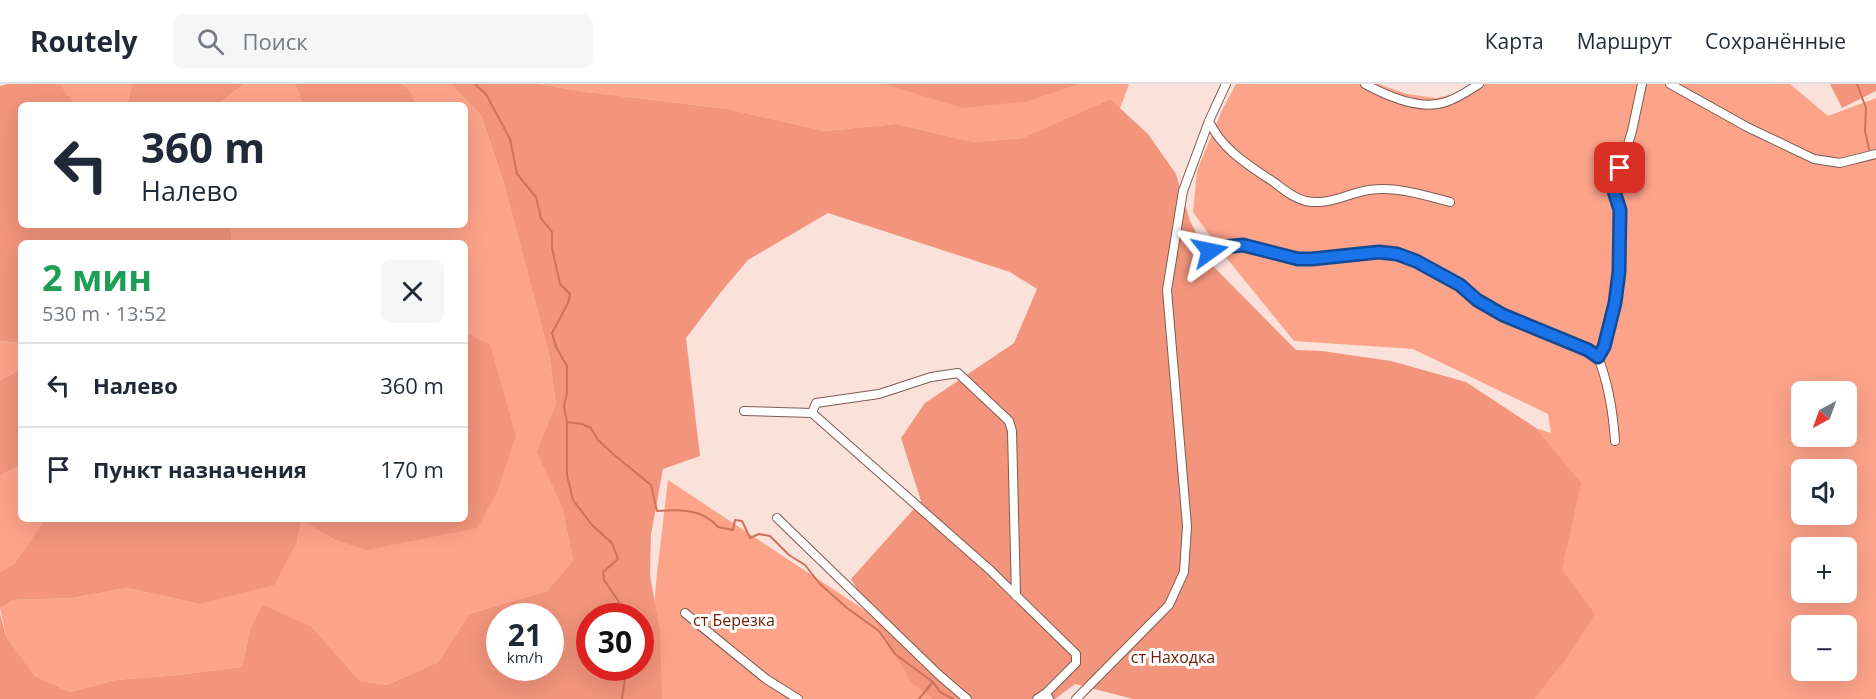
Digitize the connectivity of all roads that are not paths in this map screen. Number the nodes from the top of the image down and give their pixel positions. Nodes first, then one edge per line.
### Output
1 (1226, 84) edge
2 (1365, 84) edge
3 (1479, 84) edge
4 (1642, 84) edge
5 (1670, 84) edge
6 (1209, 121) junction
7 (1876, 154) edge
8 (1450, 202) dead end
9 (1210, 251) dead end
10 (1598, 357) junction
11 (744, 411) dead end
12 (812, 413) junction
13 (1615, 441) dead end
14 (777, 518) dead end
15 (1016, 596) junction
16 (686, 613) dead end
17 (1047, 696) edge
18 (798, 699) edge
19 (967, 699) edge
20 (1037, 699) edge
21 (1076, 699) edge

1 - 6 street
2 - 3 street
4 - 10 street
5 - 7 street
6 - 8 street
6 - 21 street
9 - 10 street
10 - 13 street
11 - 12 street
12 - 15 street
12 - 15 street
14 - 19 street
15 - 17 street
16 - 18 street
17 - 20 street

